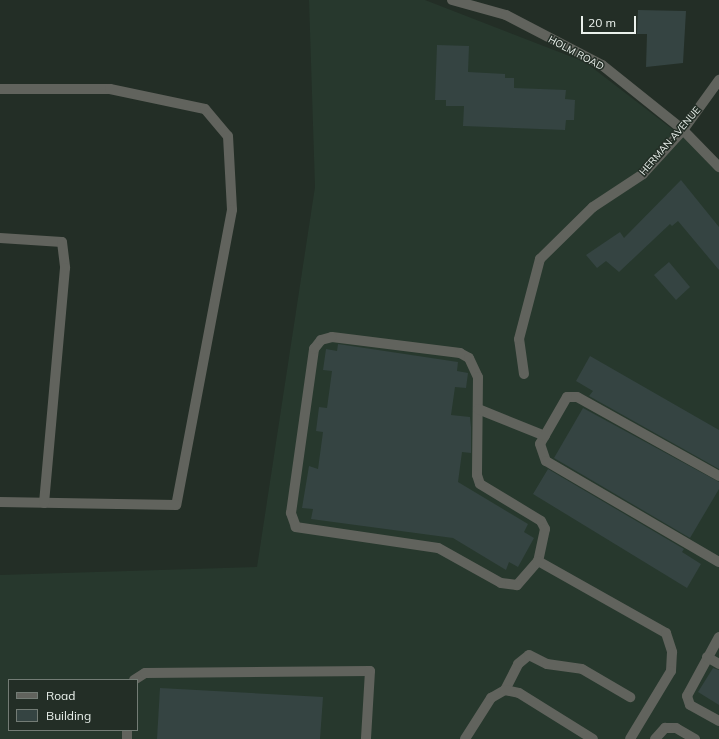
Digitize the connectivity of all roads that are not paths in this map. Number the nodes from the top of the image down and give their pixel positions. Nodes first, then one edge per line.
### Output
1 (452, 0) edge
2 (719, 80) edge
3 (0, 89) edge
4 (682, 130) junction
5 (719, 167) edge
6 (0, 238) edge
7 (524, 374) dead end
8 (478, 409) junction
9 (545, 436) junction
10 (719, 476) edge
11 (0, 502) edge
12 (44, 503) junction
13 (538, 561) junction
14 (719, 562) edge
15 (719, 637) edge
16 (707, 657) junction
17 (719, 664) edge
18 (136, 679) edge
19 (505, 690) junction
20 (630, 697) dead end
21 (719, 721) edge
22 (366, 739) edge
23 (465, 739) edge
24 (592, 739) edge
25 (630, 739) edge
26 (655, 739) edge
27 (695, 739) edge

1 - 4 street, HOLM ROAD
2 - 4 street, HERMAN AVENUE
3 - 12 street
4 - 5 street, HOLM ROAD
4 - 7 street, HERMAN AVENUE
6 - 12 street
8 - 9 street
8 - 13 street
8 - 13 street
9 - 10 street
9 - 14 street
11 - 12 street
13 - 25 street
15 - 16 street
16 - 17 street
16 - 21 street
18 - 22 street
19 - 20 street
19 - 23 street
19 - 24 street
26 - 27 street

